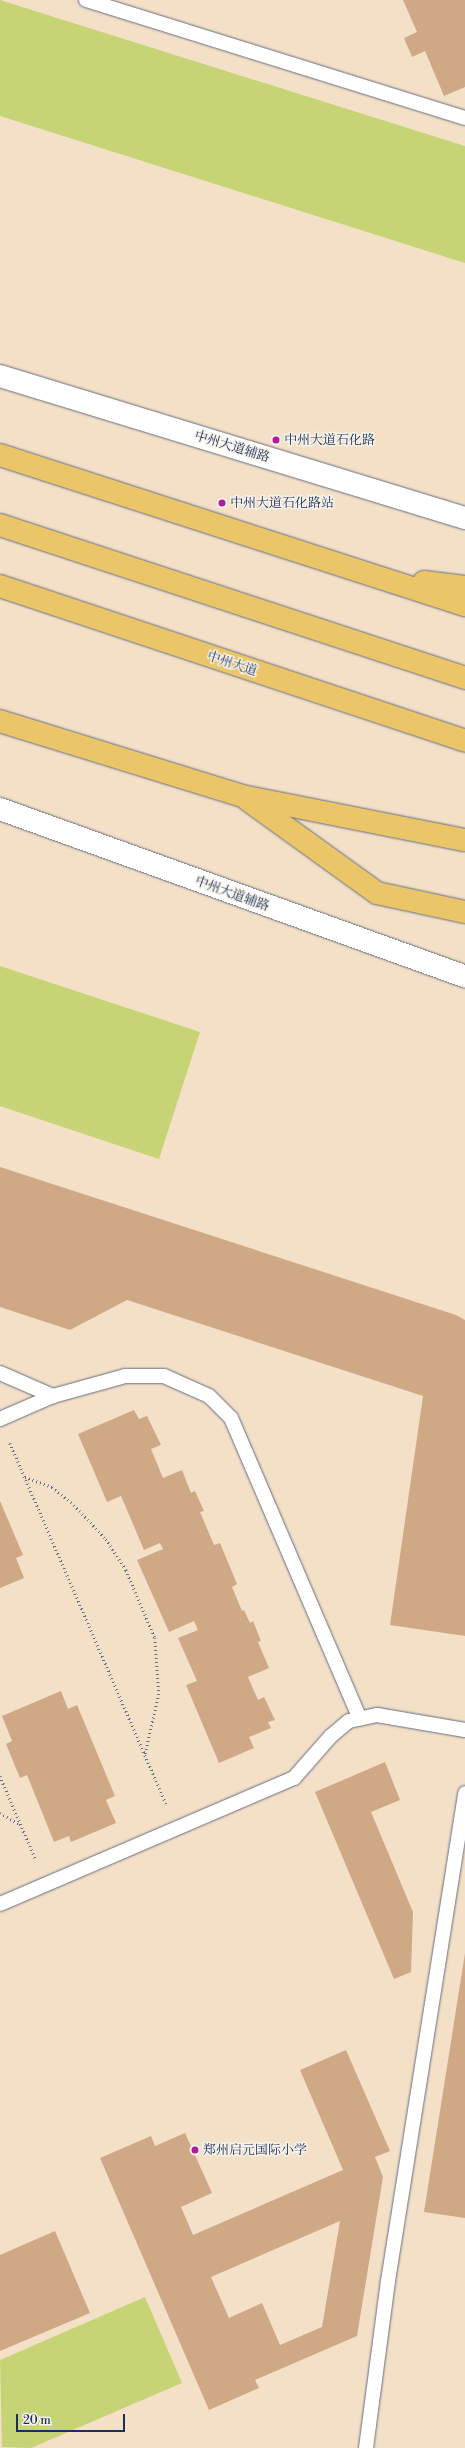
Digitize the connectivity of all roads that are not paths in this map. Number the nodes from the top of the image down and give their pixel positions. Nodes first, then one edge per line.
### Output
1 (86, 0) edge
2 (465, 118) edge
3 (0, 376) edge
4 (0, 456) edge
5 (465, 518) edge
6 (0, 525) edge
7 (374, 576) junction
8 (0, 586) edge
9 (465, 587) edge
10 (465, 605) edge
11 (465, 678) edge
12 (0, 721) edge
13 (465, 741) edge
14 (242, 796) junction
15 (0, 809) edge
16 (465, 840) edge
17 (465, 912) edge
18 (465, 976) edge
19 (0, 1373) edge
20 (53, 1396) junction
21 (0, 1419) edge
22 (360, 1719) junction
23 (465, 1730) edge
24 (465, 1793) edge
25 (0, 1904) edge
26 (366, 2448) edge

1 - 2 lane
3 - 5 street, 中州大道辅路
4 - 7 main road
6 - 11 main road
7 - 9 main road
7 - 10 main road
8 - 13 main road, 中州大道
12 - 14 main road
14 - 16 main road
14 - 17 main road
15 - 18 street, 中州大道辅路
19 - 20 lane
20 - 21 lane
20 - 22 lane
22 - 23 lane
22 - 25 lane
24 - 26 lane

